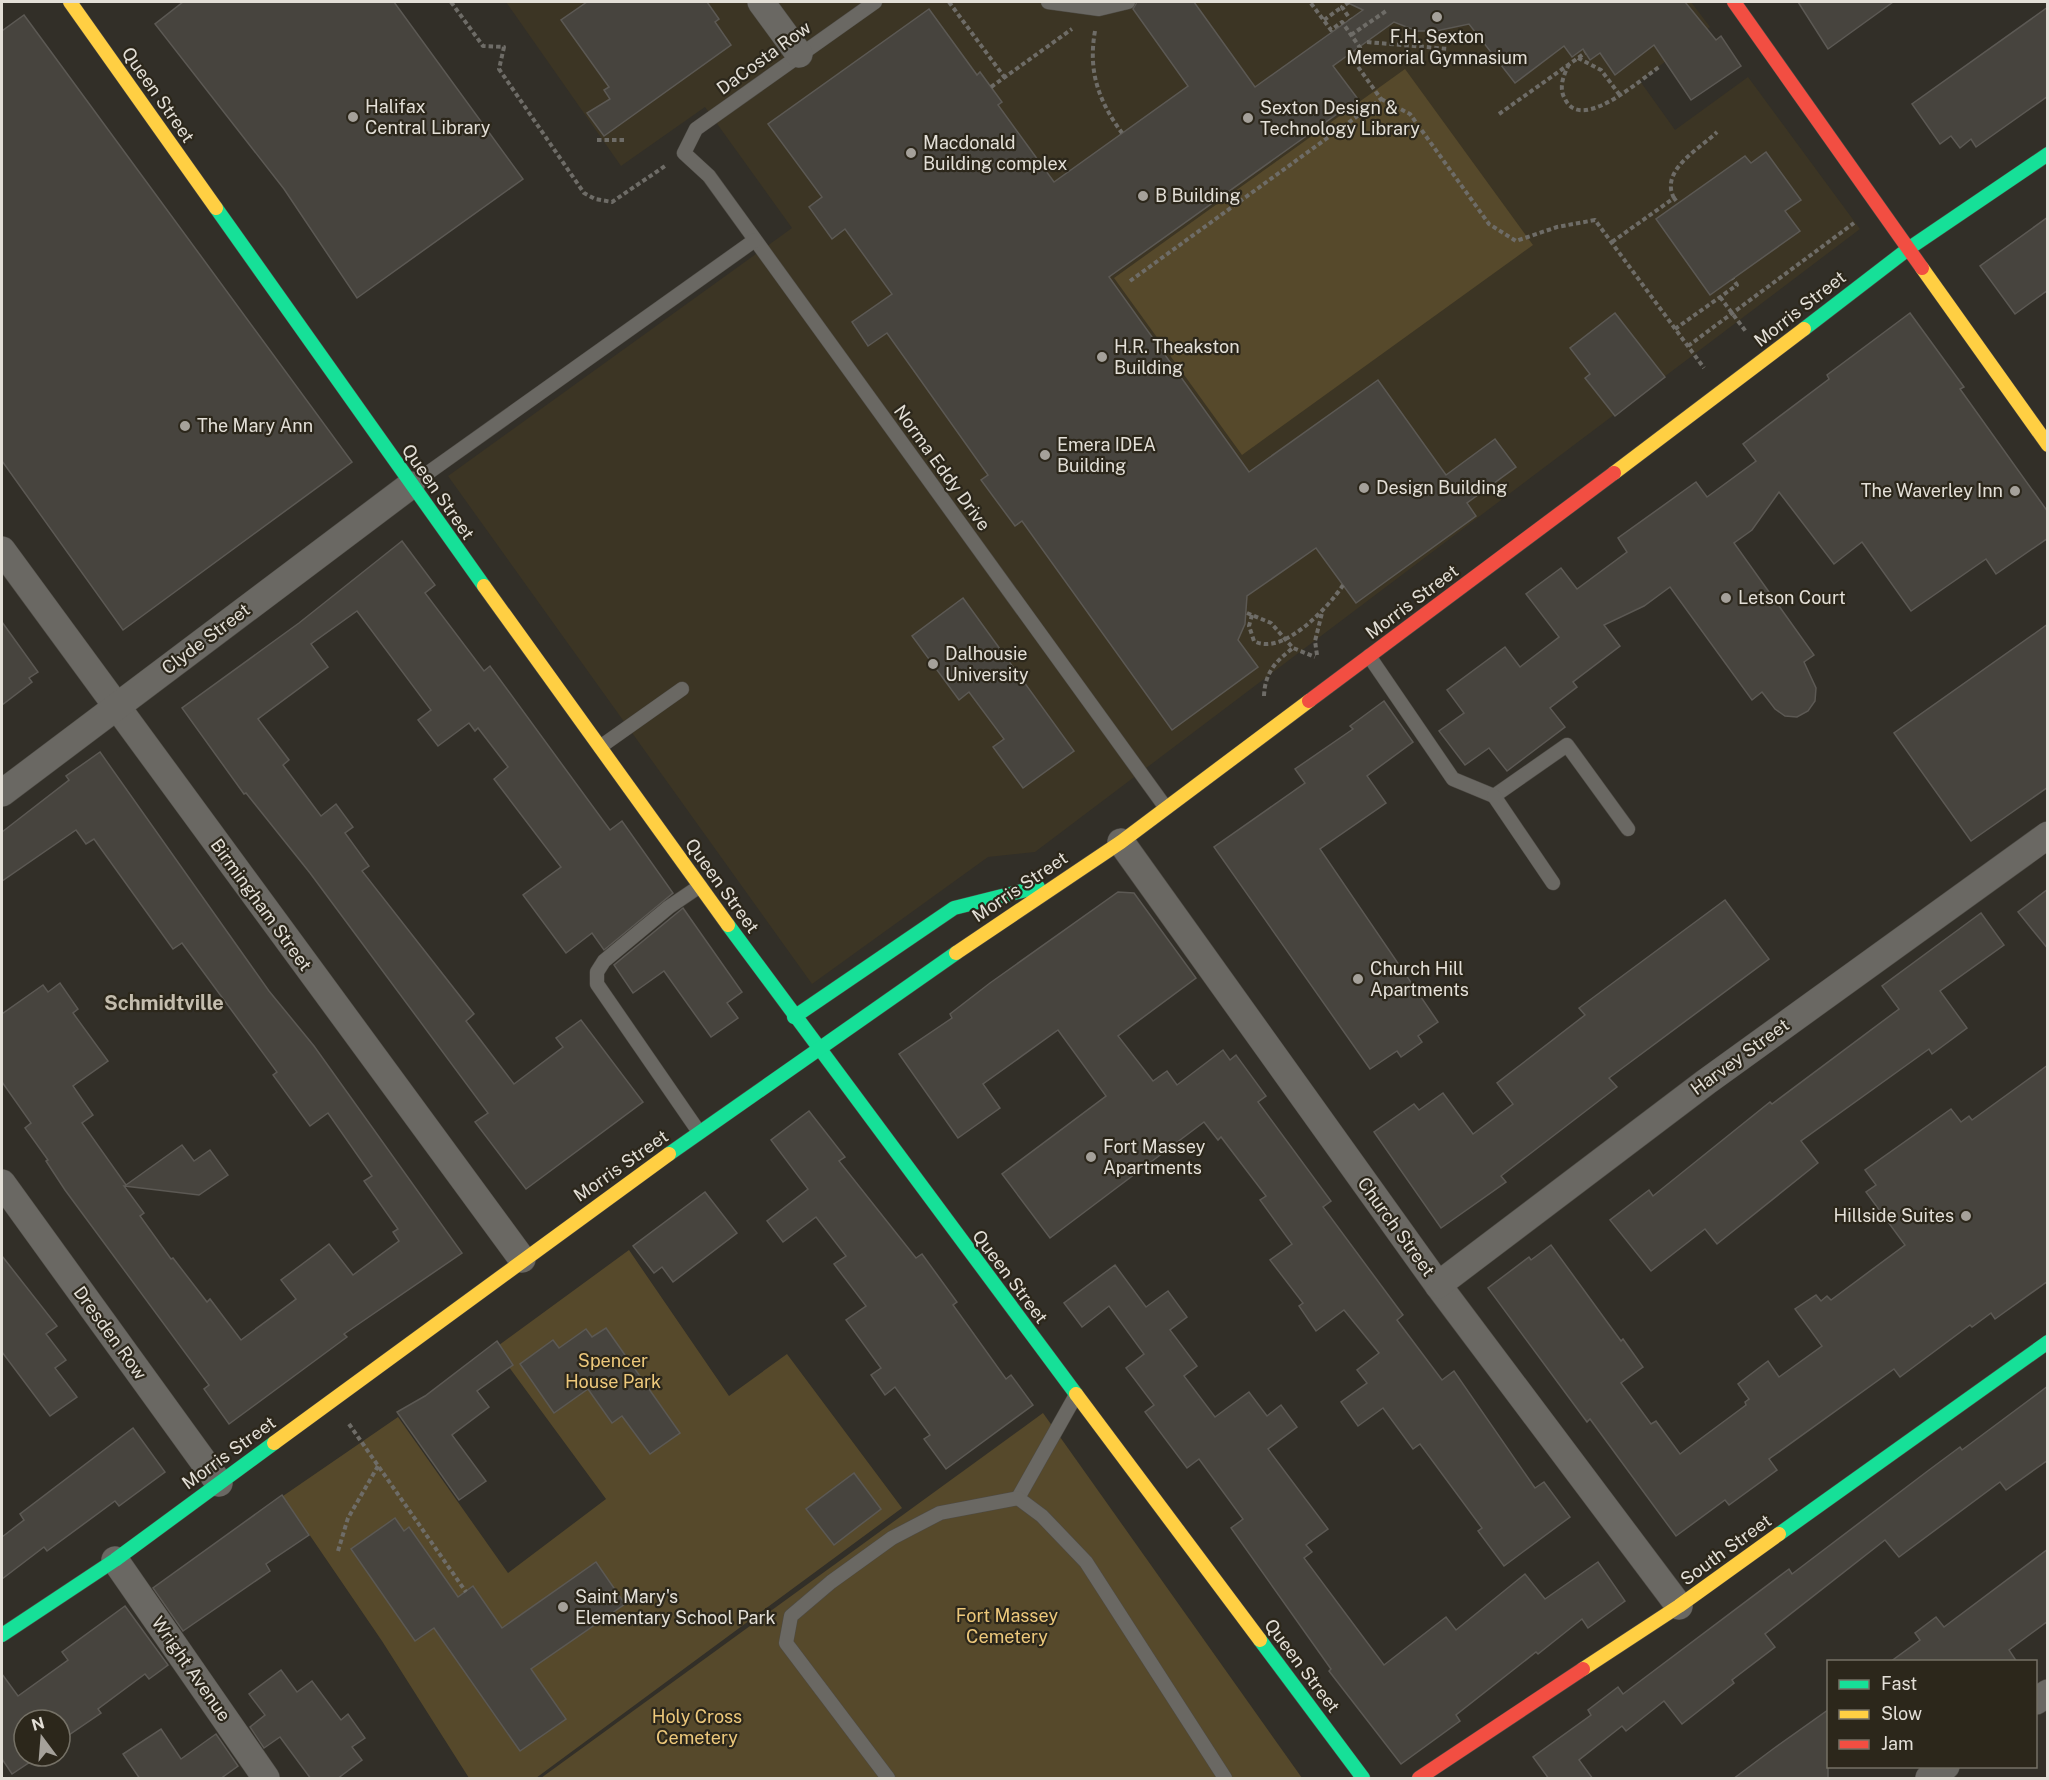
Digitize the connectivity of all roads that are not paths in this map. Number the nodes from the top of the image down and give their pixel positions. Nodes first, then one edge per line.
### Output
1 (70, 2) edge
2 (761, 2) edge
3 (875, 2) edge
4 (1048, 2) edge
5 (1128, 2) edge
6 (1734, 2) edge
7 (800, 54) junction
8 (684, 153) joint
9 (2048, 153) edge
10 (755, 240) junction
11 (1908, 249) junction
12 (2048, 445) edge
13 (411, 485) junction
14 (2, 550) edge
15 (1369, 656) junction
16 (682, 689) dead end
17 (115, 707) junction
18 (600, 747) junction
19 (2, 793) edge
20 (1494, 796) junction
21 (1166, 808) junction
22 (1628, 829) dead end
23 (2048, 835) edge
24 (1121, 842) junction
25 (1059, 882) junction
26 (1553, 883) dead end
27 (700, 886) junction
28 (794, 1017) junction
29 (817, 1048) junction
30 (699, 1132) junction
31 (2, 1183) edge
32 (522, 1258) junction
33 (1437, 1286) junction
34 (2048, 1342) edge
35 (1076, 1395) junction
36 (219, 1483) junction
37 (1018, 1498) junction
38 (115, 1560) junction
39 (1679, 1606) junction
40 (2, 1635) edge
41 (1945, 1768) edge
42 (266, 1779) edge
43 (888, 1779) edge
44 (1225, 1779) edge
45 (1363, 1779) edge
46 (1419, 1779) edge
47 (1929, 1779) edge

1 - 13 street, Queen Street
2 - 7 street
3 - 7 lane, DaCosta Row
4 - 5 lane
6 - 11 street
7 - 8 lane, DaCosta Row
8 - 10 lane, Norma Eddy Drive
9 - 11 street, Morris Street
10 - 13 lane
10 - 21 lane, Norma Eddy Drive
11 - 12 street
11 - 15 street, Morris Street
13 - 17 street, Clyde Street
13 - 18 street, Queen Street
14 - 17 street, Birmingham Street
15 - 20 lane
15 - 21 street, Morris Street
16 - 18 lane
17 - 19 street, Clyde Street
17 - 32 street, Birmingham Street
18 - 27 street, Queen Street
20 - 22 lane
20 - 26 lane
21 - 24 street, Morris Street
23 - 33 street, Harvey Street
24 - 25 street, Morris Street
24 - 33 street, Church Street
25 - 28 street
25 - 29 street, Morris Street
27 - 28 street, Queen Street
27 - 30 lane
28 - 29 street, Queen Street
29 - 30 street, Morris Street
29 - 35 street, Queen Street
30 - 32 street, Morris Street
31 - 36 street, Dresden Row
32 - 36 street, Morris Street
33 - 39 street, Church Street
34 - 39 street, South Street
35 - 37 lane
35 - 45 street, Queen Street
36 - 38 street, Morris Street
37 - 43 lane
37 - 44 lane
38 - 40 street, Morris Street
38 - 42 street, Wright Avenue
39 - 46 street, South Street
41 - 47 street

